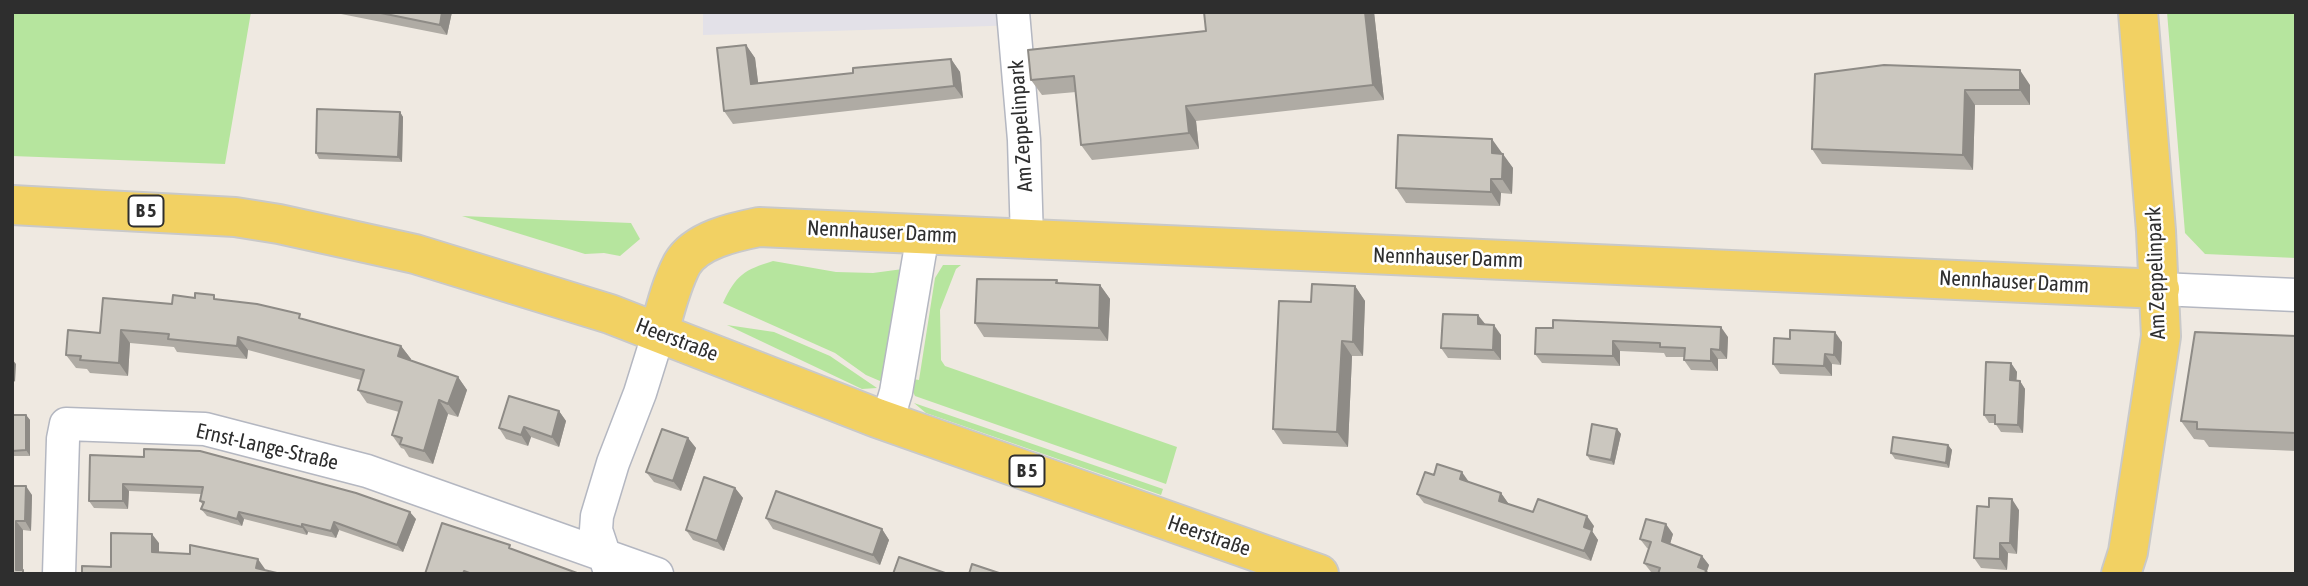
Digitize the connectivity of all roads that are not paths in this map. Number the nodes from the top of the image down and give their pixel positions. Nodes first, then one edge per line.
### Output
1 (1013, 12) edge
2 (2138, 12) edge
3 (12, 205) edge
4 (923, 234) junction
5 (1027, 240) junction
6 (2160, 289) junction
7 (2296, 295) edge
8 (659, 332) junction
9 (887, 422) junction
10 (607, 564) edge
11 (59, 574) edge
12 (657, 574) edge
13 (1319, 574) edge
14 (2121, 574) edge

1 - 5 street, Am Zeppelinpark
2 - 6 main road, Am Zeppelinpark
3 - 8 main road, Heerstraße / B 5
4 - 5 main road, Nennhauser Damm
4 - 8 main road, Nennhauser Damm
4 - 9 street
5 - 6 main road, Nennhauser Damm
6 - 7 street, Nennhauser Damm
6 - 14 main road, Am Zeppelinpark
8 - 9 main road, Heerstraße / B 5
8 - 10 street
9 - 13 main road, Heerstraße / B 5
10 - 11 street, Ernst-Lange-Straße
10 - 12 street

